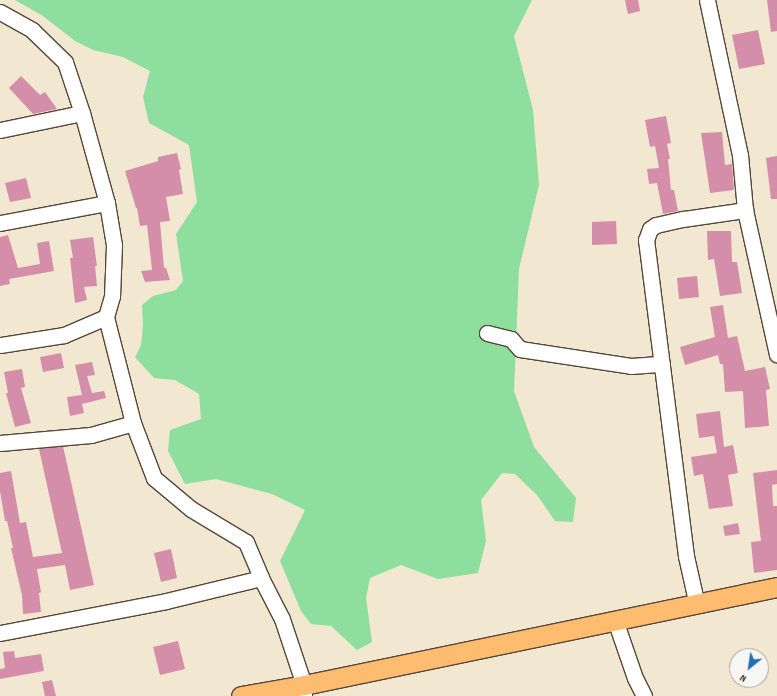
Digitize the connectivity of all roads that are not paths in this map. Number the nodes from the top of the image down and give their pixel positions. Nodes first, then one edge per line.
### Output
1 (707, 0) edge
2 (0, 12) edge
3 (82, 113) junction
4 (0, 130) edge
5 (107, 203) junction
6 (745, 210) junction
7 (0, 223) edge
8 (106, 317) junction
9 (487, 333) dead end
10 (0, 345) edge
11 (777, 354) edge
12 (662, 364) junction
13 (133, 423) junction
14 (0, 443) edge
15 (261, 578) junction
16 (777, 587) edge
17 (697, 605) junction
18 (615, 620) junction
19 (0, 633) edge
20 (304, 690) edge
21 (241, 696) edge
22 (644, 696) edge

1 - 6 street
2 - 3 street
3 - 4 street
3 - 5 street
5 - 7 street
5 - 8 street
6 - 11 street
6 - 12 street
8 - 10 street
8 - 13 street
9 - 12 street
12 - 17 street
13 - 14 street
13 - 15 street
15 - 19 street
15 - 20 street
16 - 17 main road
17 - 18 main road
18 - 20 main road
18 - 22 street
20 - 21 main road

